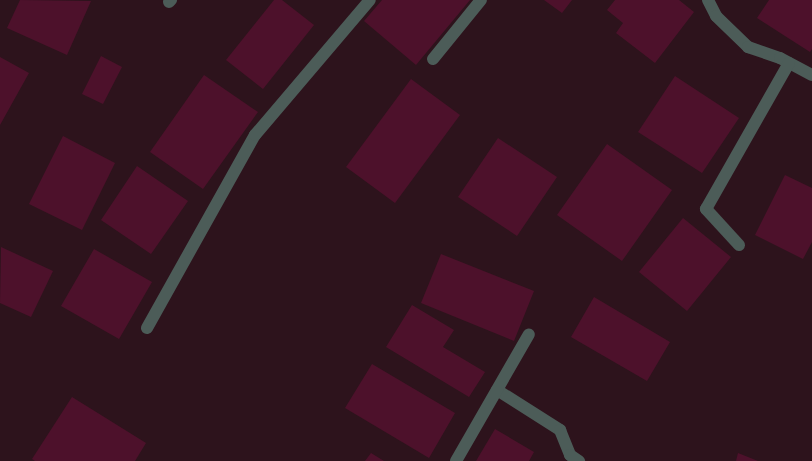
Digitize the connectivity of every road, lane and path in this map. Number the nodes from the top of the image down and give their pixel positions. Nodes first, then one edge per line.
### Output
1 (370, 0) edge
2 (481, 0) edge
3 (708, 0) edge
4 (434, 59) dead end
5 (789, 63) junction
6 (812, 75) edge
7 (739, 245) dead end
8 (147, 328) dead end
9 (529, 334) dead end
10 (497, 390) junction
11 (456, 461) edge
12 (579, 461) edge

1 - 8 street
2 - 4 street
3 - 5 street
5 - 6 street
5 - 7 street
9 - 10 street
10 - 11 street
10 - 12 street

